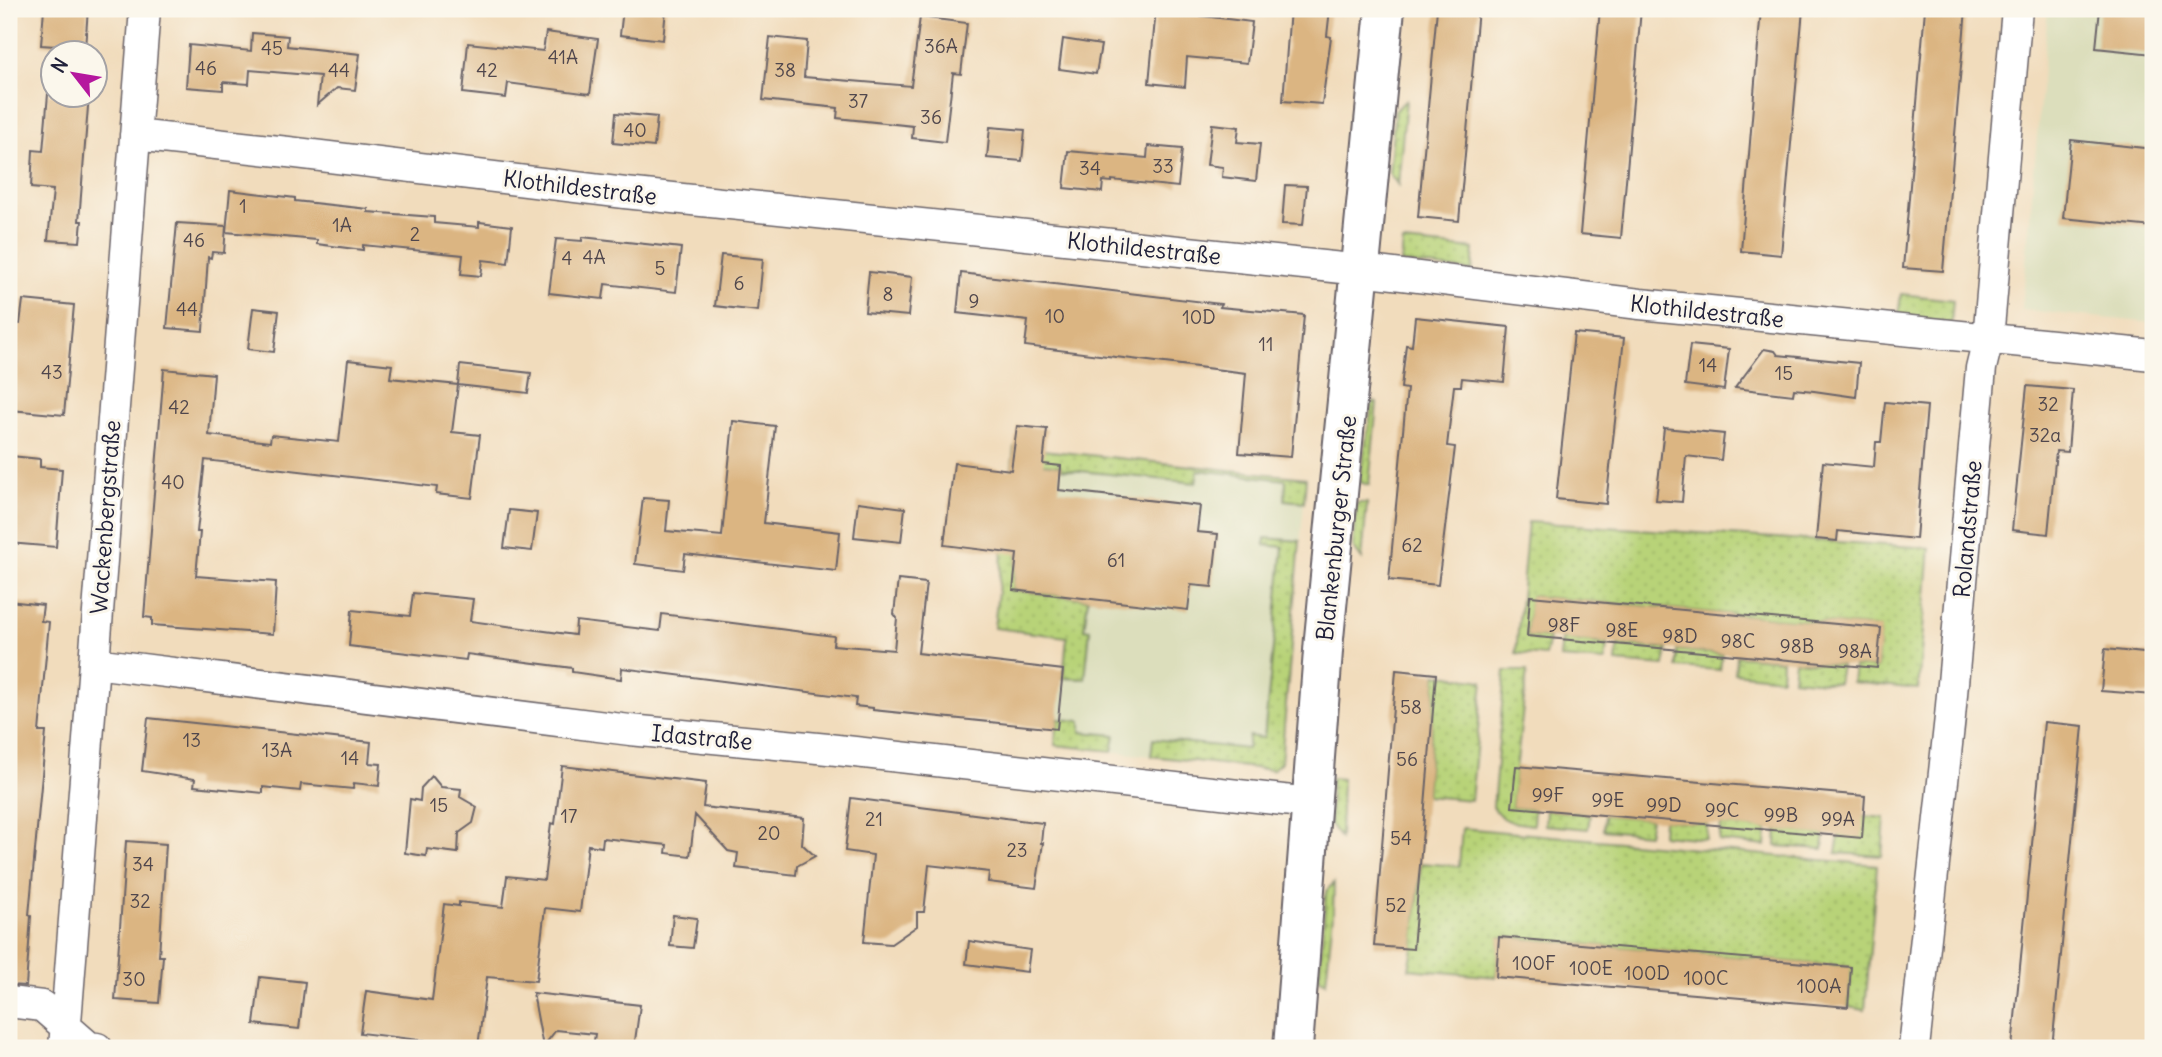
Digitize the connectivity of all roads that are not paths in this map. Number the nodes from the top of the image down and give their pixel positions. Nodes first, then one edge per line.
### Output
1 (145, 9) edge
2 (1385, 9) edge
3 (2017, 9) edge
4 (135, 135) junction
5 (1361, 270) junction
6 (1988, 339) junction
7 (2153, 355) edge
8 (94, 663) junction
9 (1310, 803) junction
10 (9, 1002) edge
11 (64, 1037) edge
12 (97, 1048) edge
13 (1293, 1048) edge
14 (1914, 1048) edge

1 - 4 street, Wackenbergstraße
2 - 5 main road, Blankenburger Straße
3 - 6 street, Rolandstraße
4 - 5 street, Klothildestraße
4 - 8 street, Wackenbergstraße
5 - 6 street, Klothildestraße
5 - 9 main road, Blankenburger Straße
6 - 7 street, Klothildestraße
6 - 14 street, Rolandstraße
8 - 9 street, Idastraße
8 - 11 street, Wackenbergstraße
9 - 13 main road, Blankenburger Straße
10 - 11 street
11 - 12 street

